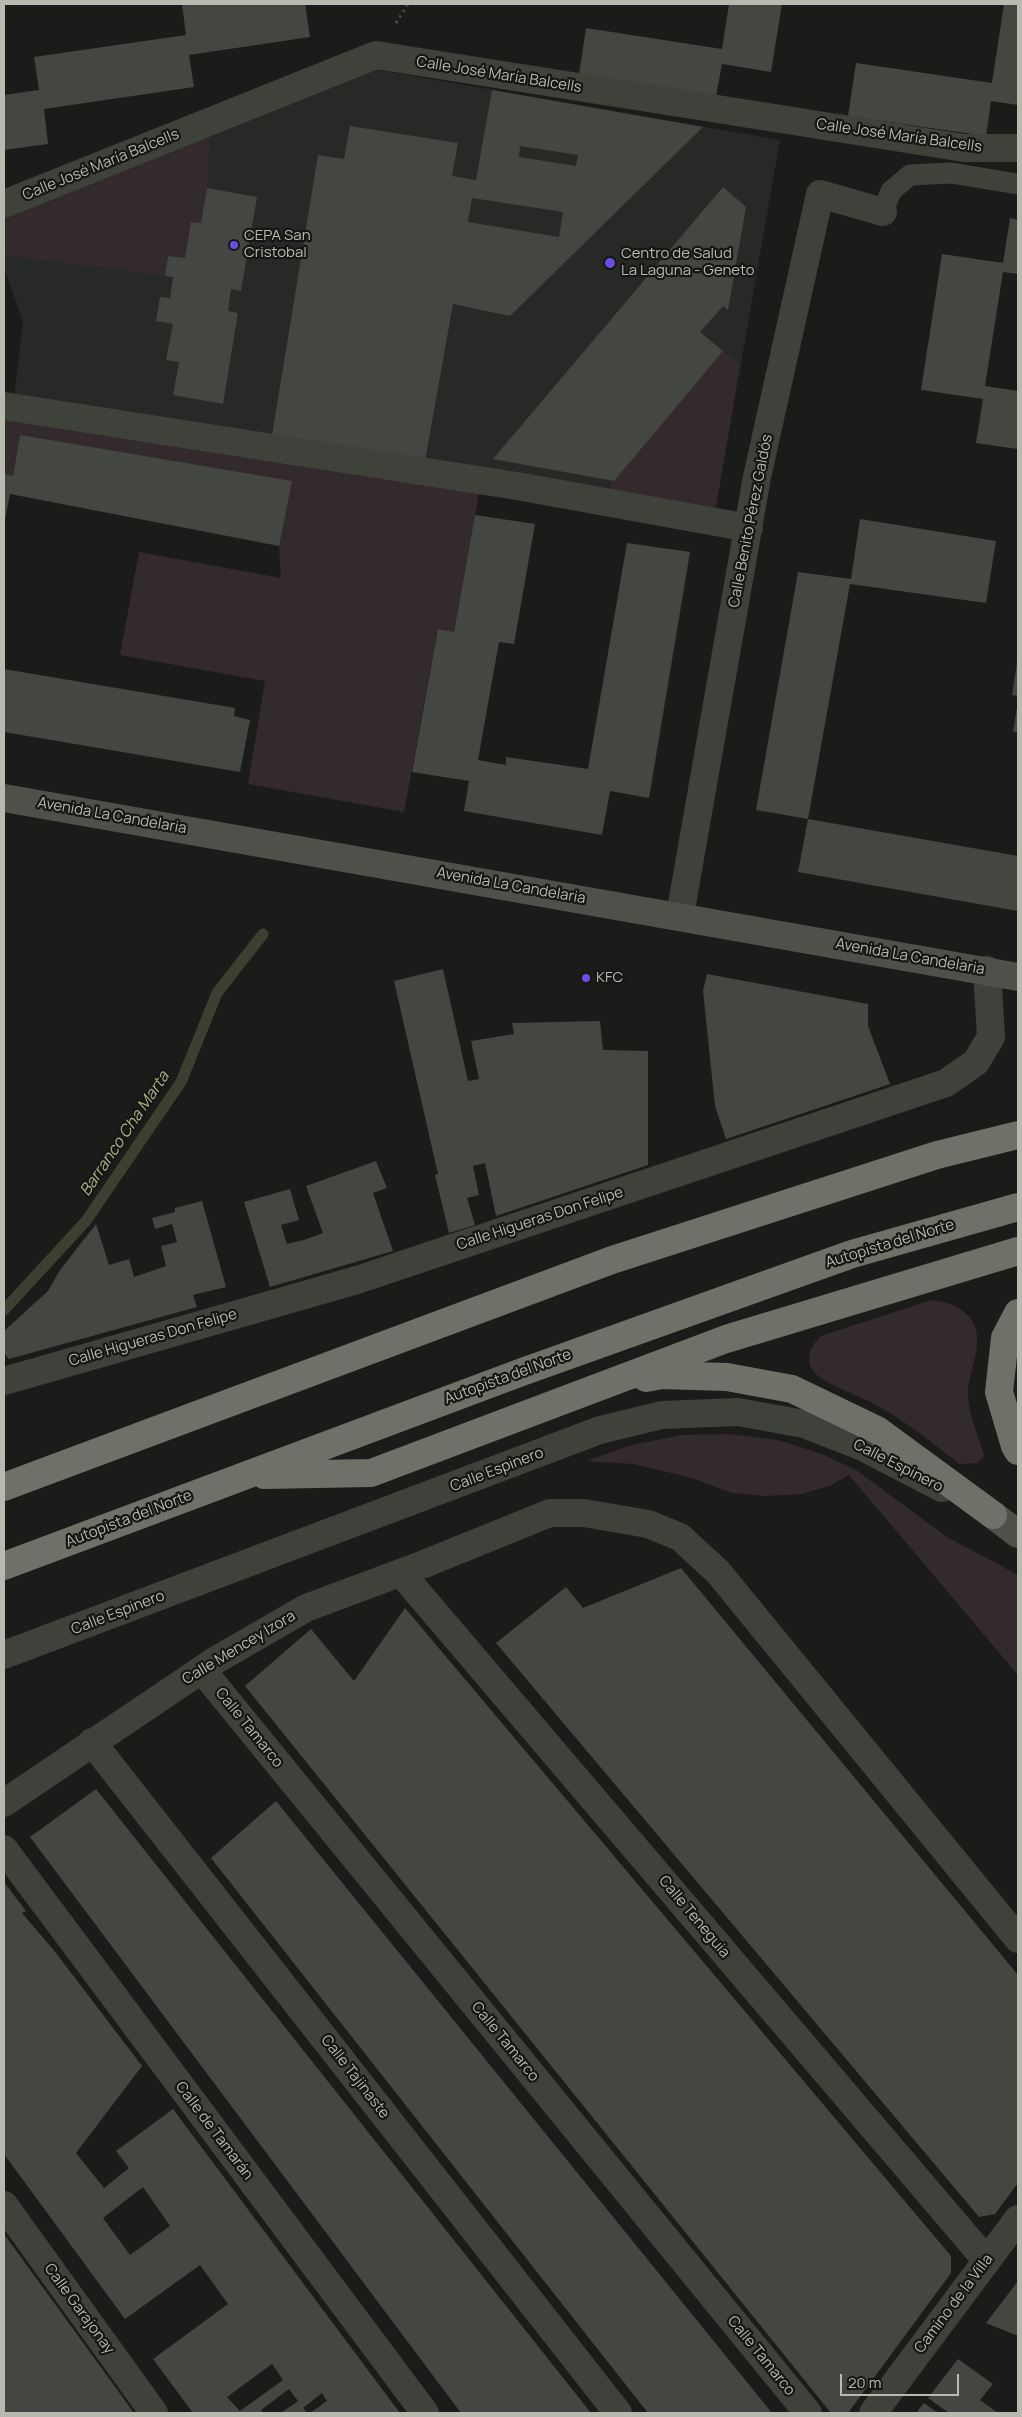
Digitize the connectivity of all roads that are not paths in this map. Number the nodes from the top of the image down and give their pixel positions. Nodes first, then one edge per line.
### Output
1 (1018, 148) edge
2 (1018, 184) edge
3 (4, 204) edge
4 (883, 212) joint
5 (4, 406) edge
6 (749, 528) junction
7 (4, 798) edge
8 (680, 915) junction
9 (987, 970) junction
10 (1018, 977) edge
11 (1018, 1135) edge
12 (1018, 1207) edge
13 (1018, 1251) edge
14 (1018, 1313) edge
15 (4, 1381) edge
16 (602, 1386) junction
17 (1018, 1451) edge
18 (243, 1476) junction
19 (4, 1487) edge
20 (993, 1515) junction
21 (1018, 1534) edge
22 (4, 1566) edge
23 (402, 1573) junction
24 (4, 1655) edge
25 (202, 1670) junction
26 (92, 1742) junction
27 (4, 1803) edge
28 (4, 1849) edge
29 (1018, 1940) edge
30 (4, 2205) edge
31 (1018, 2219) edge
32 (986, 2261) junction
33 (154, 2413) edge
34 (425, 2413) edge
35 (618, 2413) edge
36 (808, 2413) edge
37 (873, 2413) edge

1 - 3 street, Calle José María Balcells
2 - 4 lane
4 - 6 street, Calle Benito Pérez Galdós
5 - 6 street
6 - 8 street, Calle Benito Pérez Galdós
7 - 8 street, Avenida La Candelaria
8 - 9 street, Avenida La Candelaria
9 - 10 street, Avenida La Candelaria
9 - 15 street, Calle Higueras Don Felipe
11 - 19 highway
12 - 18 highway, Autopista del Norte
13 - 16 highway
14 - 17 highway
16 - 18 highway
16 - 20 highway
18 - 22 highway, Autopista del Norte
20 - 21 street
20 - 24 street, Calle Espinero
23 - 25 street, Calle Mencey Izora
23 - 29 street, Calle Mencey Izora
23 - 32 street, Calle Teneguia
25 - 26 street, Calle Mencey Izora
25 - 36 street, Calle Tamarco
26 - 27 street, Calle Mencey Izora
26 - 35 street, Calle Tajinaste
28 - 34 street, Calle de Tamarán
30 - 33 street, Calle Garajonay
31 - 32 street, Camino de la Villa
32 - 37 street, Camino de la Villa

